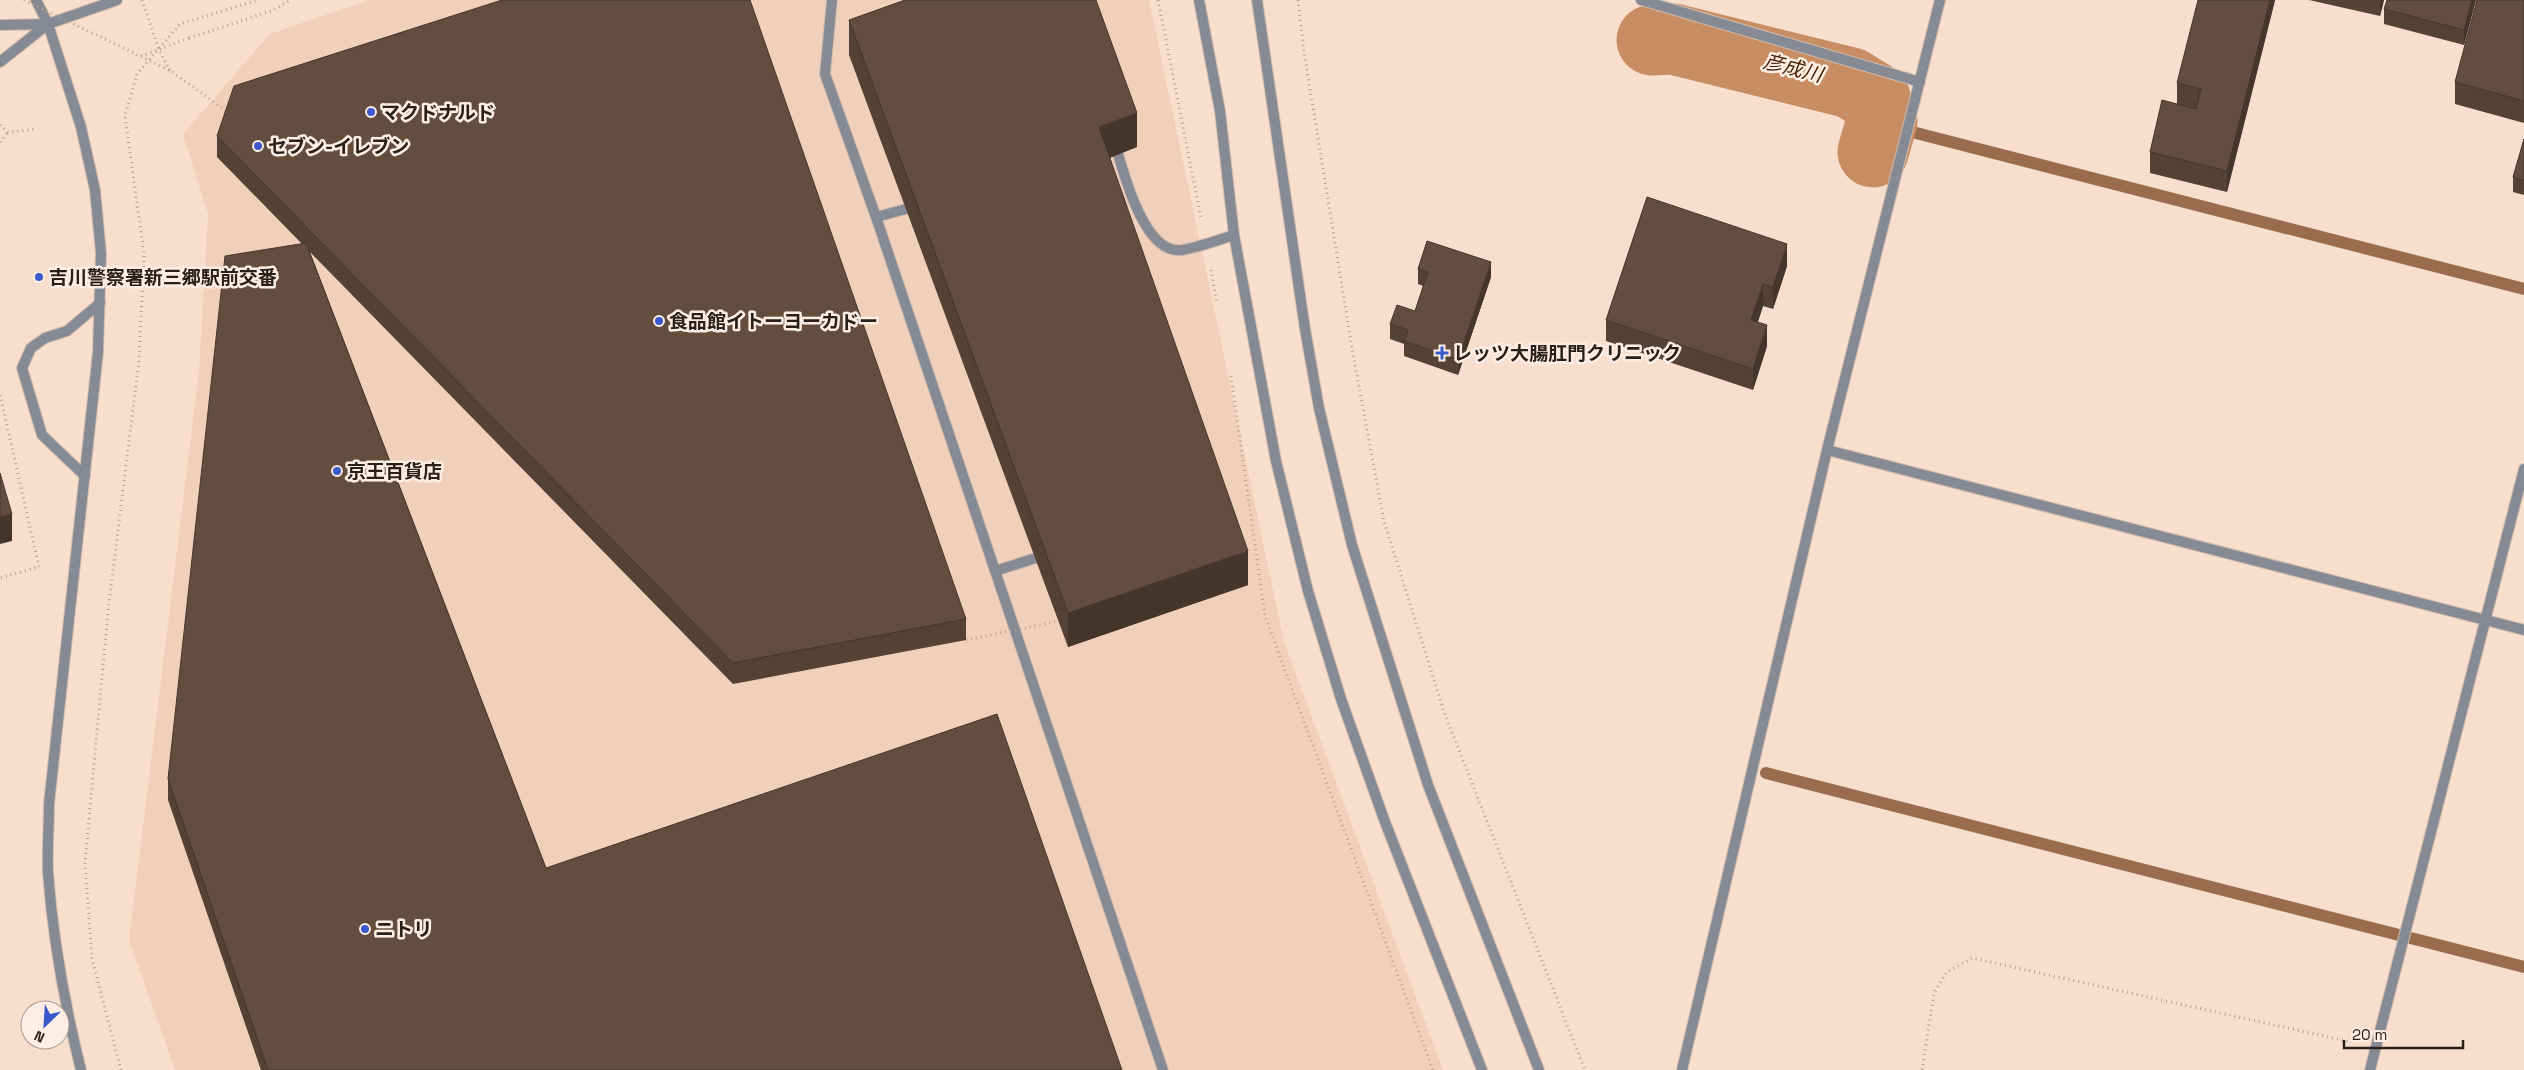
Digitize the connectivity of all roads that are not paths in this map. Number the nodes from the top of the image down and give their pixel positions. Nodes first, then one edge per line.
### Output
1 (36, 0) edge
2 (117, 0) edge
3 (832, 0) edge
4 (1199, 0) edge
5 (1256, 0) edge
6 (1641, 0) edge
7 (1940, 0) edge
8 (48, 24) junction
9 (0, 25) edge
10 (0, 62) edge
11 (1920, 82) junction
12 (1118, 154) edge
13 (906, 209) edge
14 (876, 217) junction
15 (1234, 235) junction
16 (100, 303) junction
17 (1827, 450) junction
18 (2524, 469) edge
19 (85, 476) junction
20 (1036, 558) edge
21 (995, 571) junction
22 (2485, 620) junction
23 (2524, 630) edge
24 (81, 1070) edge
25 (1163, 1070) edge
26 (1482, 1070) edge
27 (1540, 1070) edge
28 (1682, 1070) edge
29 (2370, 1070) edge

1 - 8 street
2 - 8 street
3 - 14 street
4 - 15 street
5 - 27 street
6 - 11 street
7 - 11 street
8 - 9 street
8 - 10 street
8 - 16 street
11 - 17 street
12 - 15 street
13 - 14 street
14 - 21 street
15 - 26 street
16 - 19 street
16 - 19 street
17 - 22 street
17 - 28 street
18 - 22 street
19 - 24 street
20 - 21 street
21 - 25 street
22 - 23 street
22 - 29 street

